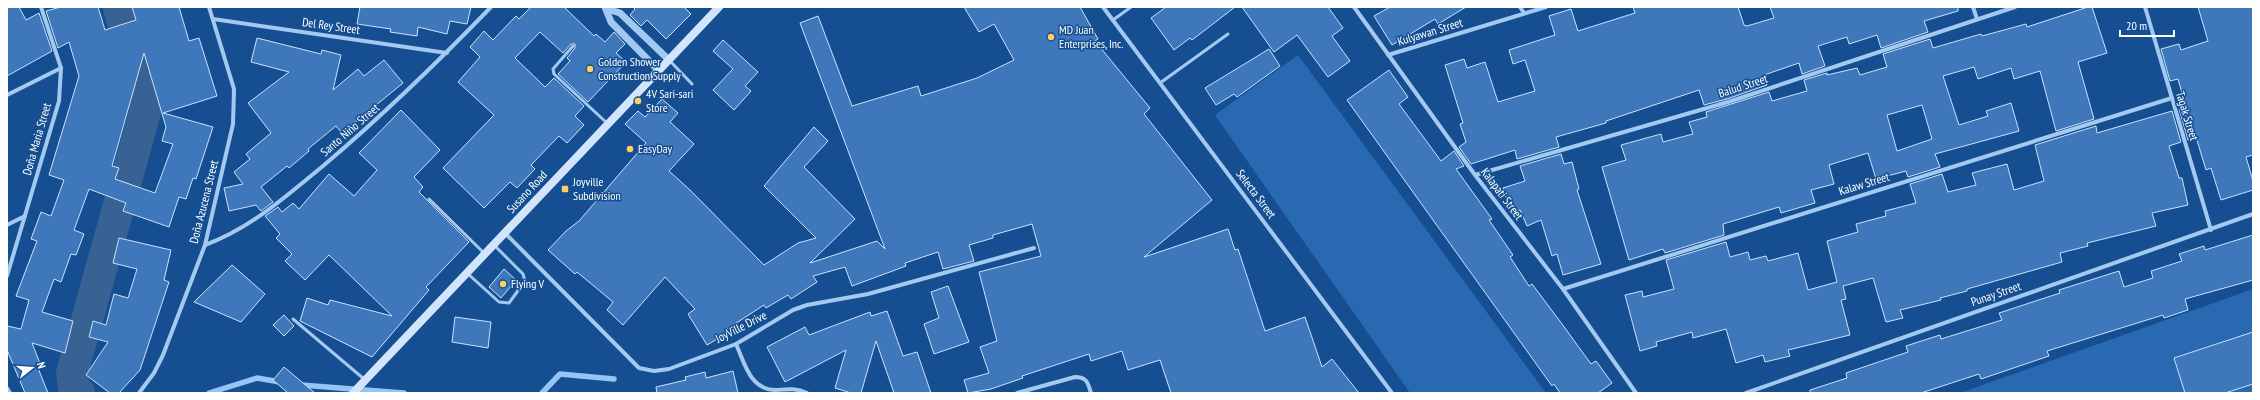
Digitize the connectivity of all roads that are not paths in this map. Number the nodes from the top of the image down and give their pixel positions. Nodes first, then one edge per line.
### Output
1 (41, 7) edge
2 (209, 7) edge
3 (491, 7) edge
4 (719, 7) edge
5 (1103, 7) edge
6 (1130, 7) edge
7 (1354, 7) edge
8 (1520, 7) edge
9 (1546, 7) edge
10 (1973, 7) edge
11 (2015, 7) edge
12 (2145, 7) edge
13 (606, 8) edge
14 (1524, 13) junction
15 (213, 19) junction
16 (1977, 19) junction
17 (1113, 20) junction
18 (1228, 34) dead end
19 (573, 46) dead end
20 (447, 53) junction
21 (1388, 55) junction
22 (669, 60) junction
23 (61, 68) junction
24 (659, 71) junction
25 (1160, 83) junction
26 (692, 84) dead end
27 (7, 95) edge
28 (2172, 98) junction
29 (608, 124) junction
30 (1475, 175) junction
31 (429, 199) dead end
32 (2253, 214) edge
33 (25, 216) junction
34 (7, 225) edge
35 (2211, 230) junction
36 (505, 233) junction
37 (494, 244) junction
38 (205, 245) junction
39 (1034, 248) dead end
40 (485, 254) junction
41 (467, 273) junction
42 (7, 276) edge
43 (1563, 289) junction
44 (293, 319) dead end
45 (736, 344) junction
46 (366, 380) junction
47 (7, 388) edge
48 (10, 393) edge
49 (139, 393) edge
50 (353, 393) edge
51 (807, 393) edge
52 (1017, 393) edge
53 (1091, 393) edge
54 (1392, 393) edge
55 (1636, 393) edge
56 (1746, 393) edge

1 - 23 street, Doña Maria Street
2 - 15 street, Doña Azucena Street
3 - 20 street, Santo Niño Street
4 - 22 main road, Susano Road
5 - 17 street, Selecta Street
6 - 17 lane
7 - 21 street, Kalapati Street
8 - 14 street
9 - 14 street, Kulyawan Street
10 - 16 street
11 - 16 street, Balud Street
12 - 28 street, Tagak Street
13 - 22 street
13 - 24 street
14 - 21 street, Kulyawan Street
15 - 20 street, Del Rey Street
15 - 38 street, Doña Azucena Street
16 - 30 street, Balud Street
17 - 25 street, Selecta Street
18 - 25 lane
19 - 29 lane
20 - 38 street, Santo Niño Street
21 - 30 street, Kalapati Street
22 - 24 main road, Susano Road
22 - 26 lane
23 - 27 street
23 - 33 street, Doña Maria Street
24 - 29 main road, Susano Road
25 - 54 street, Selecta Street
28 - 35 street, Tagak Street
28 - 43 street, Kalaw Street
29 - 36 main road, Susano Road
30 - 43 street, Kalapati Street
31 - 40 lane
32 - 35 street, Punay Street
33 - 34 street
33 - 42 street, Doña Maria Street
35 - 56 street, Punay Street
36 - 37 main road, Susano Road
36 - 45 street, JoyVille Drive
37 - 40 main road, Susano Road
37 - 41 lane
38 - 49 street, Doña Azucena Street
39 - 45 street, JoyVille Drive
40 - 41 main road, Susano Road
41 - 46 main road, Susano Road
43 - 55 street, Kalapati Street
44 - 46 lane
45 - 51 street
46 - 50 main road, Susano Road
47 - 48 street
52 - 53 street

